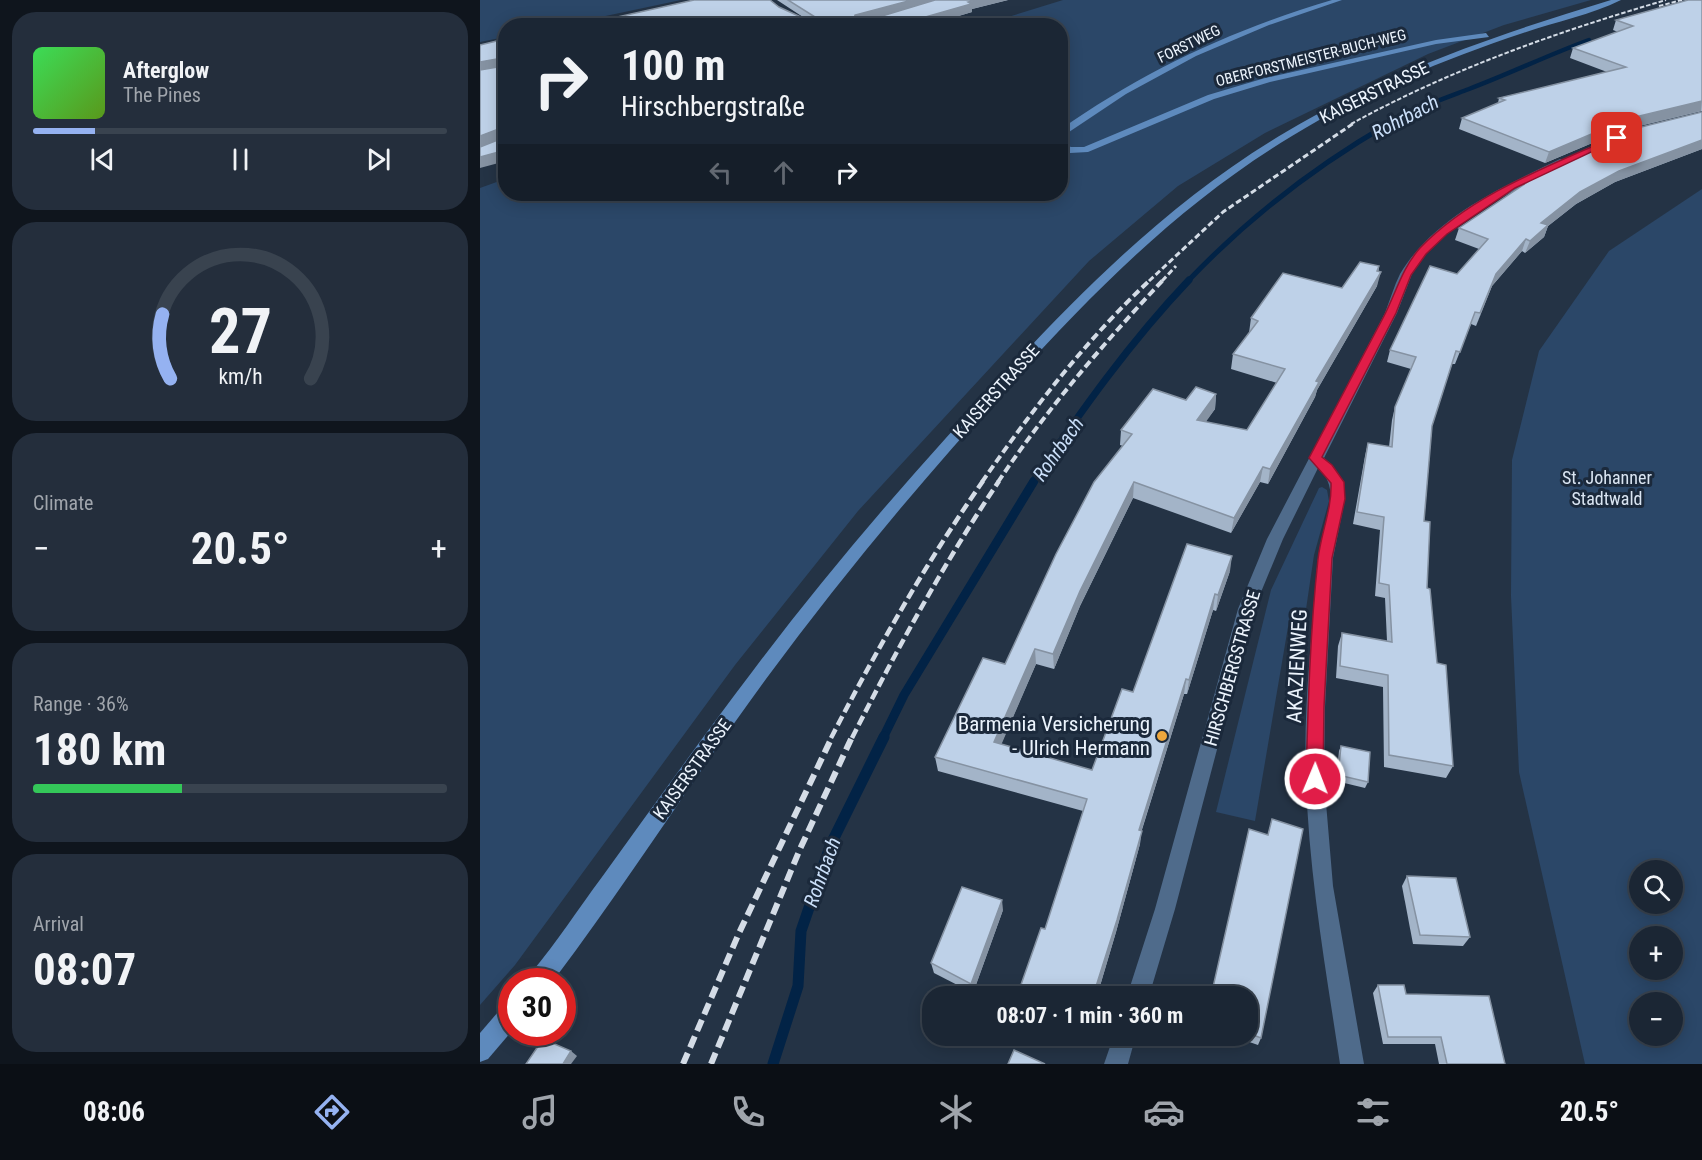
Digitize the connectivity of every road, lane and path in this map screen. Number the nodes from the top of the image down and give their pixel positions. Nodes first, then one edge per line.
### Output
1 (1339, 0) edge
2 (1618, 0) edge
3 (1507, 34) junction
4 (1068, 129) edge
5 (1068, 149) edge
6 (1573, 156) edge
7 (1315, 458) junction
8 (548, 968) edge
9 (1141, 986) edge
10 (498, 1030) edge
11 (1122, 1046) edge
12 (480, 1051) edge
13 (1116, 1064) edge
14 (1352, 1064) edge

1 - 4 main road, FORSTWEG
2 - 3 main road, KAISERSTRASSE
3 - 5 main road, OBERFORSTMEISTER-BUCH-WEG
3 - 8 main road, KAISERSTRASSE
6 - 7 street, HIRSCHBERGSTRASSE
7 - 9 street, HIRSCHBERGSTRASSE
7 - 14 street, AKAZIENWEG
10 - 12 main road
11 - 13 street

